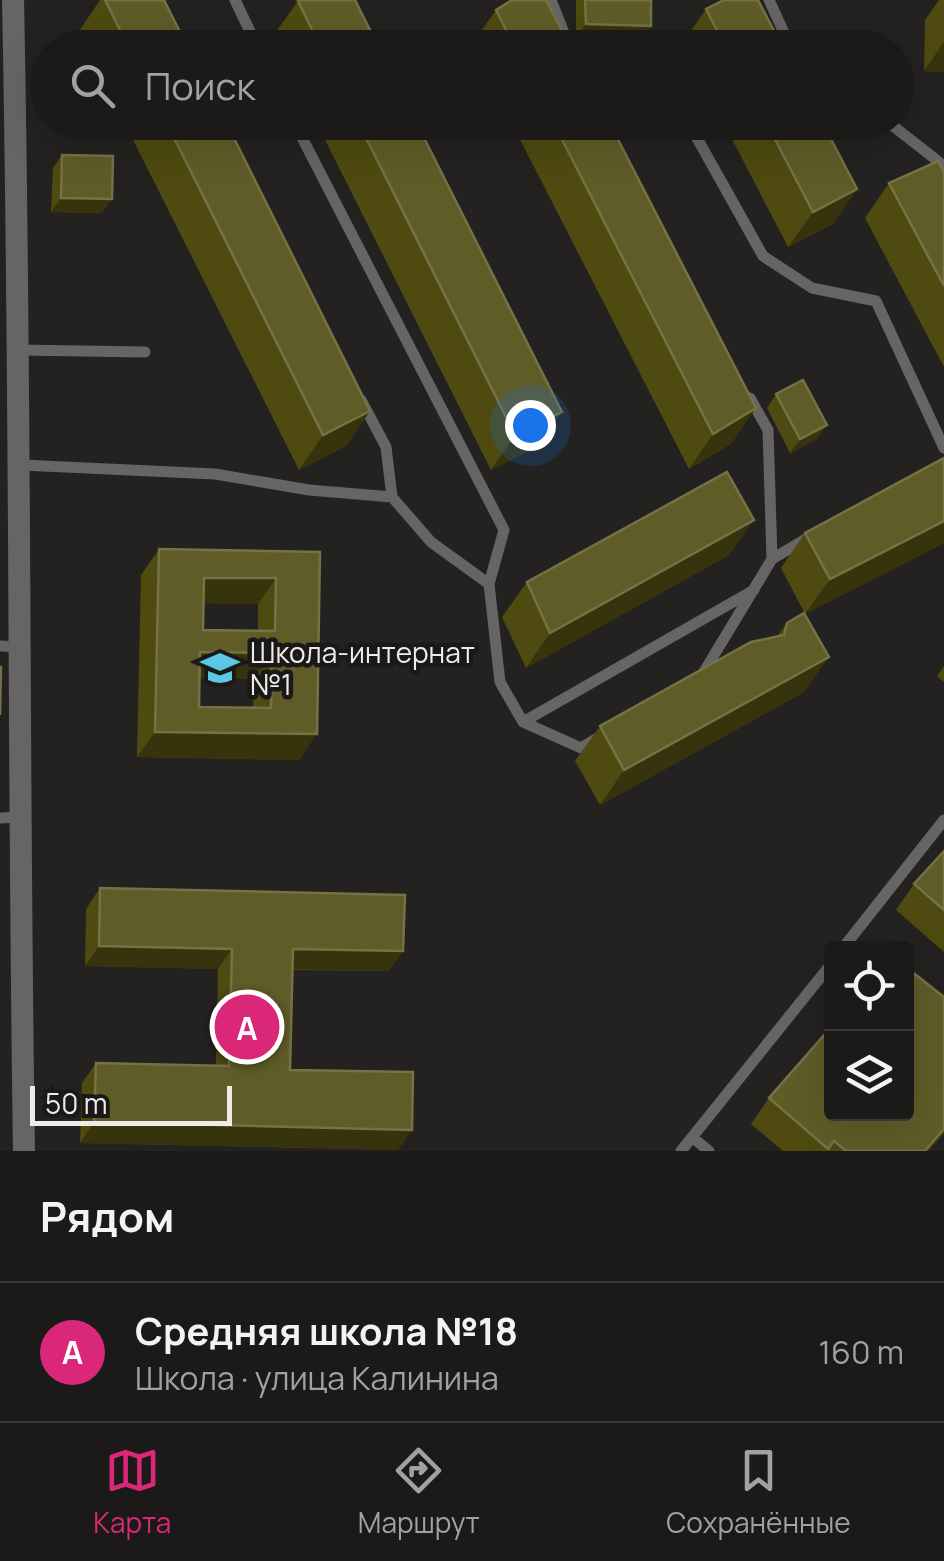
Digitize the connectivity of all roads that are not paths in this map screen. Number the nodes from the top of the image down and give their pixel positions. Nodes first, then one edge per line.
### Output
1 (13, 0) edge
2 (235, 0) edge
3 (551, 0) edge
4 (769, 0) edge
5 (249, 30) edge
6 (563, 30) edge
7 (783, 30) edge
8 (303, 140) edge
9 (698, 140) edge
10 (911, 140) edge
11 (942, 164) edge
12 (9, 271) edge
13 (18, 350) junction
14 (144, 352) dead end
15 (350, 378) edge
16 (740, 379) edge
17 (10, 391) edge
18 (944, 448) edge
19 (22, 465) junction
20 (392, 497) junction
21 (824, 529) edge
22 (772, 559) junction
23 (489, 584) junction
24 (754, 590) junction
25 (11, 647) edge
26 (723, 668) edge
27 (707, 672) junction
28 (691, 681) edge
29 (522, 722) junction
30 (612, 729) edge
31 (9, 818) edge
32 (944, 820) edge
33 (849, 941) edge
34 (824, 973) edge
35 (692, 1137) junction
36 (24, 1151) edge
37 (681, 1151) edge
38 (710, 1151) edge

1 - 12 street
2 - 5 lane
3 - 6 lane
4 - 7 lane
8 - 23 lane
9 - 18 lane
10 - 11 lane
12 - 13 street
13 - 14 lane
13 - 17 street
15 - 20 lane
16 - 22 lane
17 - 19 street
19 - 20 lane
19 - 25 street
20 - 23 lane
21 - 22 lane
22 - 24 lane
23 - 29 lane
24 - 27 lane
24 - 29 lane
25 - 31 street
26 - 27 lane
27 - 28 lane
29 - 30 lane
31 - 36 street
32 - 33 lane
34 - 35 lane
35 - 37 lane
35 - 38 lane

